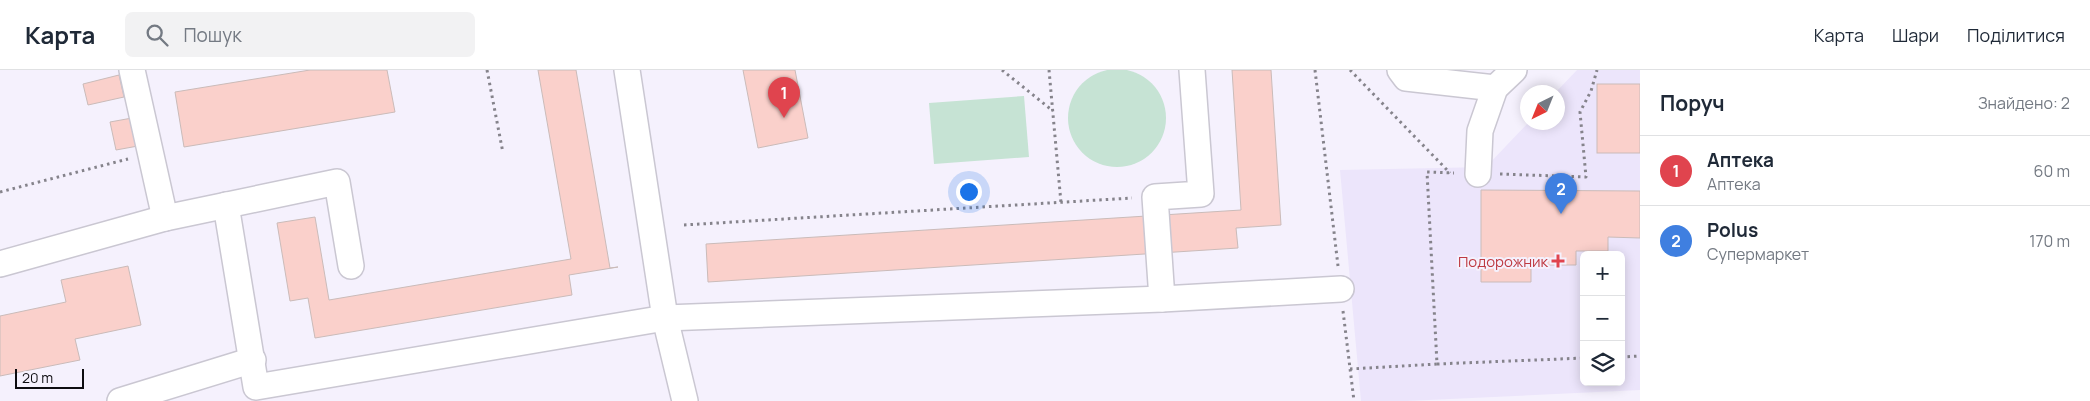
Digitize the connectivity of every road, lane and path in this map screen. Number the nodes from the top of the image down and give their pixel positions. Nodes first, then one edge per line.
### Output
1 (132, 70) edge
2 (487, 70) edge
3 (627, 70) edge
4 (1002, 70) edge
5 (1050, 70) edge
6 (1192, 70) edge
7 (1315, 70) edge
8 (1350, 70) edge
9 (1400, 70) edge
10 (1514, 70) edge
11 (1597, 70) edge
12 (1495, 88) junction
13 (1053, 111) junction
14 (151, 153) junction
15 (503, 153) dead end
16 (1450, 173) junction
17 (1478, 174) junction
18 (0, 192) edge
19 (1155, 197) junction
20 (1061, 203) junction
21 (226, 205) junction
22 (165, 218) junction
23 (684, 225) dead end
24 (0, 264) edge
25 (351, 266) dead end
26 (1341, 289) junction
27 (1162, 299) junction
28 (665, 318) junction
29 (1640, 356) edge
30 (1625, 357) edge
31 (1580, 358) edge
32 (253, 360) junction
33 (1437, 364) junction
34 (1350, 369) junction
35 (120, 401) edge
36 (685, 401) edge
37 (1354, 401) edge

1 - 14 lane
2 - 15 path
3 - 28 lane
4 - 13 path
5 - 13 path
6 - 19 lane
7 - 26 path
8 - 16 path
9 - 12 lane
10 - 12 lane
11 - 17 path
12 - 17 lane
13 - 20 path
14 - 18 path
14 - 22 lane
16 - 17 path
16 - 33 path
19 - 20 path
19 - 27 lane
20 - 23 path
21 - 22 lane
21 - 25 lane
21 - 32 lane
22 - 24 lane
26 - 27 lane
26 - 34 path
27 - 28 lane
28 - 32 lane
28 - 36 lane
29 - 30 path
31 - 33 path
32 - 35 lane
33 - 34 path
34 - 37 path

